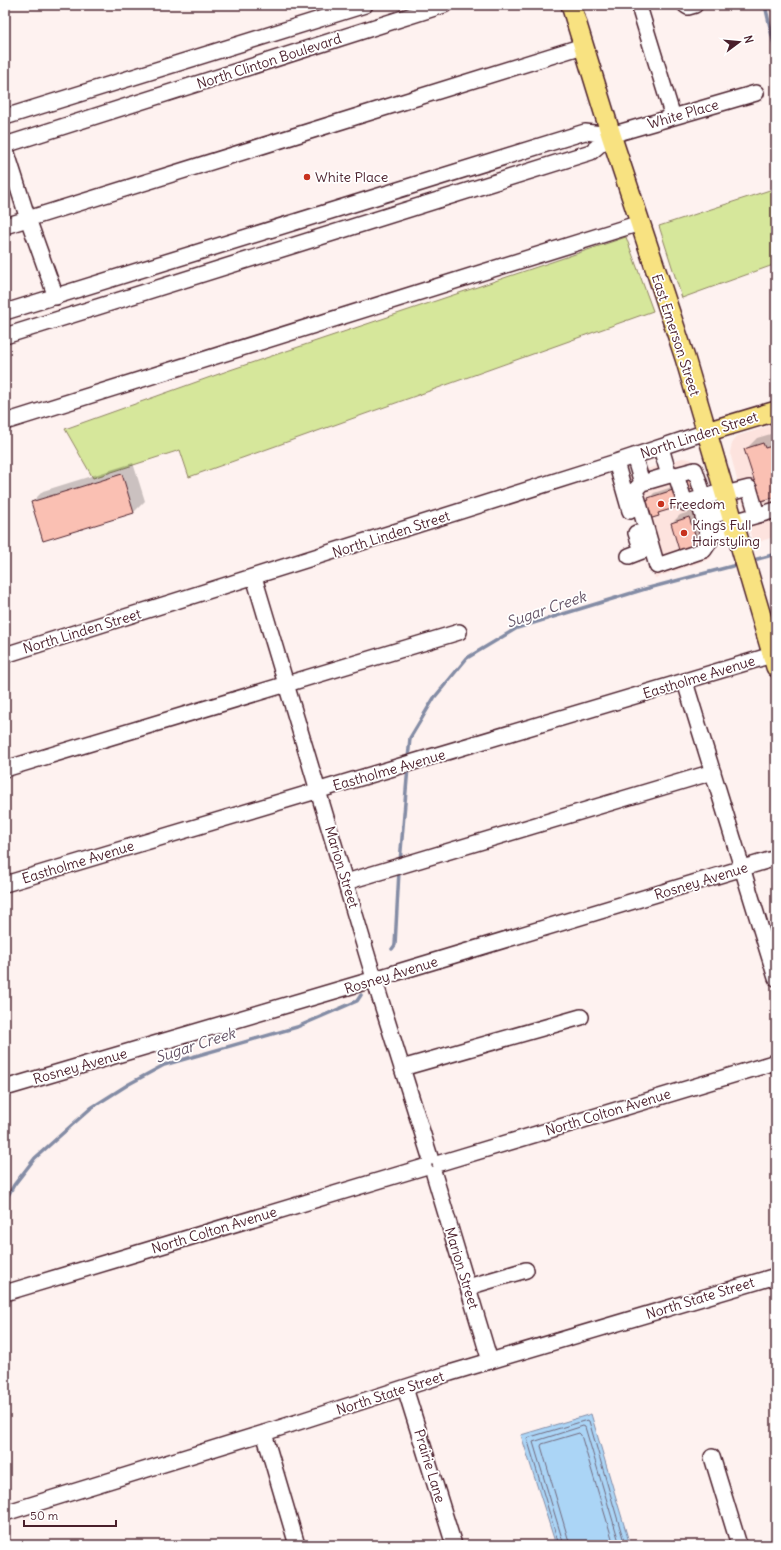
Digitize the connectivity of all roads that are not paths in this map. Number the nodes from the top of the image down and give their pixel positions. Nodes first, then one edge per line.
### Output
1 (444, 5) edge
2 (571, 5) edge
3 (685, 5) edge
4 (695, 5) edge
5 (359, 7) edge
6 (641, 14) dead end
7 (359, 32) junction
8 (583, 46) junction
9 (171, 66) junction
10 (178, 89) junction
11 (756, 93) dead end
12 (5, 117) edge
13 (673, 117) junction
14 (611, 135) junction
15 (5, 146) edge
16 (363, 201) junction
17 (309, 218) junction
18 (28, 219) junction
19 (369, 221) junction
20 (640, 223) junction
21 (5, 226) edge
22 (315, 238) junction
23 (56, 297) junction
24 (5, 312) edge
25 (61, 318) junction
26 (5, 336) edge
27 (776, 411) edge
28 (5, 422) edge
29 (706, 432) junction
30 (660, 448) junction
31 (634, 456) junction
32 (616, 462) junction
33 (718, 470) junction
34 (673, 475) junction
35 (698, 476) junction
36 (642, 483) junction
37 (701, 498) junction
38 (776, 510) edge
39 (731, 514) junction
40 (757, 515) junction
41 (704, 519) junction
42 (709, 534) junction
43 (629, 556) dead end
44 (254, 577) junction
45 (459, 632) dead end
46 (5, 655) edge
47 (774, 661) edge
48 (685, 682) junction
49 (286, 684) junction
50 (5, 769) edge
51 (713, 772) junction
52 (318, 790) junction
53 (776, 858) edge
54 (742, 868) junction
55 (346, 882) junction
56 (5, 884) edge
57 (776, 978) edge
58 (375, 980) junction
59 (581, 1017) dead end
60 (776, 1062) edge
61 (402, 1068) junction
62 (5, 1088) edge
63 (432, 1165) junction
64 (526, 1270) dead end
65 (776, 1276) edge
66 (468, 1287) junction
67 (5, 1293) edge
68 (490, 1361) junction
69 (406, 1388) junction
70 (264, 1433) junction
71 (712, 1457) dead end
72 (5, 1513) edge
73 (297, 1545) edge
74 (454, 1545) edge
75 (739, 1545) edge

1 - 7 street, North Clinton Boulevard
2 - 8 main road, East Emerson Street
3 - 4 street
5 - 7 street, North Clinton Boulevard
5 - 9 street, North Clinton Boulevard
6 - 13 street
7 - 10 street, North Clinton Boulevard
8 - 14 main road, East Emerson Street
8 - 18 street
9 - 10 street, North Clinton Boulevard
9 - 12 street, North Clinton Boulevard
10 - 15 street, North Clinton Boulevard
11 - 13 street, White Place
13 - 14 street, White Place
14 - 16 street, White Place
14 - 19 street, White Place
14 - 20 main road, East Emerson Street
15 - 18 street
16 - 17 street, White Place
16 - 19 street
17 - 22 street
17 - 23 street, White Place
18 - 21 street
18 - 23 street
19 - 22 street, White Place
20 - 28 street
20 - 29 main road, East Emerson Street
22 - 25 street, White Place
23 - 24 street, White Place
23 - 25 street
25 - 26 street, White Place
27 - 29 main road, North Linden Street
29 - 30 street, North Linden Street
29 - 33 main road, East Emerson Street
30 - 31 street, North Linden Street
30 - 34 street
31 - 32 street, North Linden Street
31 - 36 street
32 - 43 street
32 - 44 street, North Linden Street
33 - 35 street
33 - 39 main road, East Emerson Street
34 - 35 street
34 - 36 street
34 - 37 street
35 - 37 street
36 - 42 street
37 - 39 street
37 - 41 street
38 - 40 street
39 - 40 street
39 - 40 street
39 - 41 street
39 - 42 street
39 - 47 main road, East Emerson Street
41 - 42 street
44 - 46 street, North Linden Street
44 - 49 street, Marion Street
45 - 49 street
47 - 48 street, Eastholme Avenue
48 - 51 street
48 - 52 street, Eastholme Avenue
49 - 50 street
49 - 52 street, Marion Street
51 - 54 street
51 - 55 street
52 - 55 street, Marion Street
52 - 56 street, Eastholme Avenue
53 - 54 street, Rosney Avenue
54 - 57 street
54 - 58 street, Rosney Avenue
55 - 58 street, Marion Street
58 - 61 street, Marion Street
58 - 62 street, Rosney Avenue
59 - 61 street
60 - 63 street, North Colton Avenue
61 - 63 street, Marion Street
63 - 66 street, Marion Street
63 - 67 street, North Colton Avenue
64 - 66 street
65 - 68 street, North State Street
66 - 68 street, Marion Street
68 - 69 street, North State Street
69 - 70 street, North State Street
69 - 74 street, Prairie Lane
70 - 72 street, North State Street
70 - 73 street
71 - 75 street

